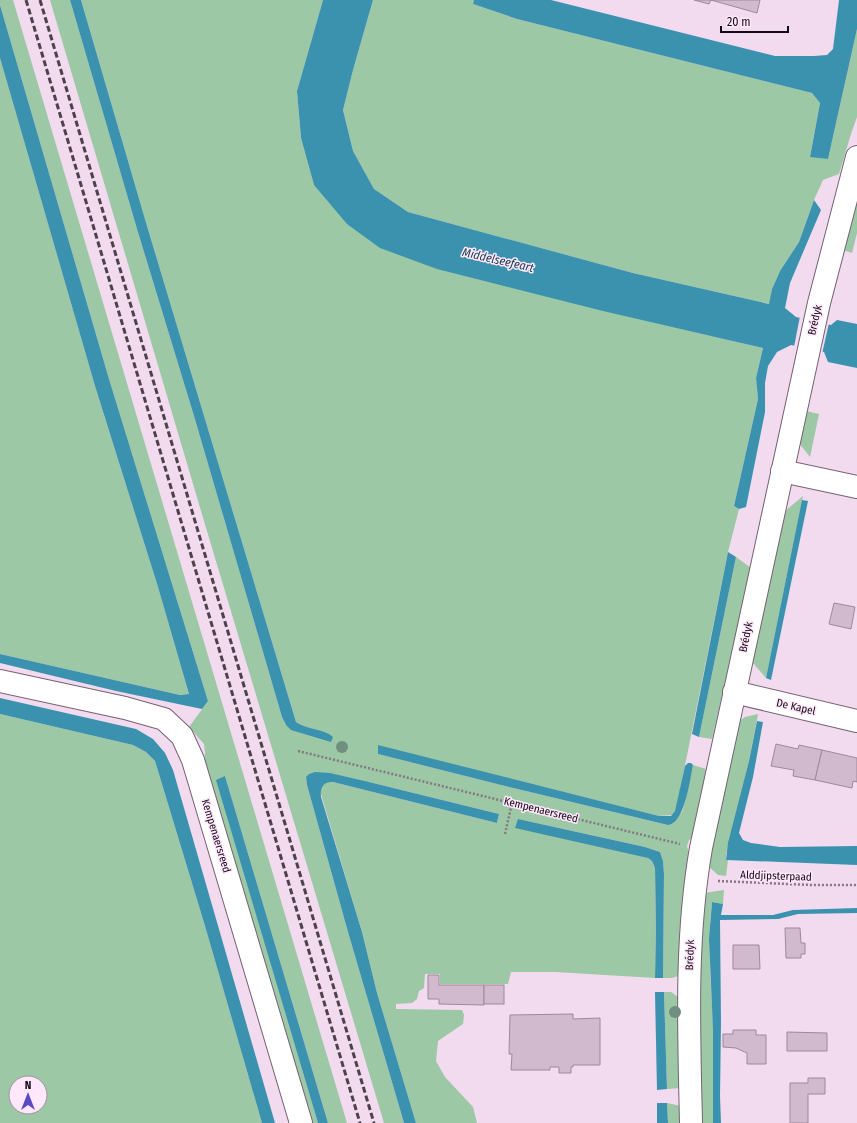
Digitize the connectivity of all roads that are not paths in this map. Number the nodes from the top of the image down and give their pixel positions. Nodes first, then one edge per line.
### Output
1 (857, 157) edge
2 (782, 471) junction
3 (857, 487) edge
4 (0, 681) edge
5 (734, 692) junction
6 (857, 721) edge
7 (301, 1123) edge
8 (691, 1123) edge

1 - 2 street, Brédyk
2 - 3 street
2 - 5 street, Brédyk
4 - 7 street, Kempenaersreed
5 - 6 street, De Kapel
5 - 8 street, Brédyk

